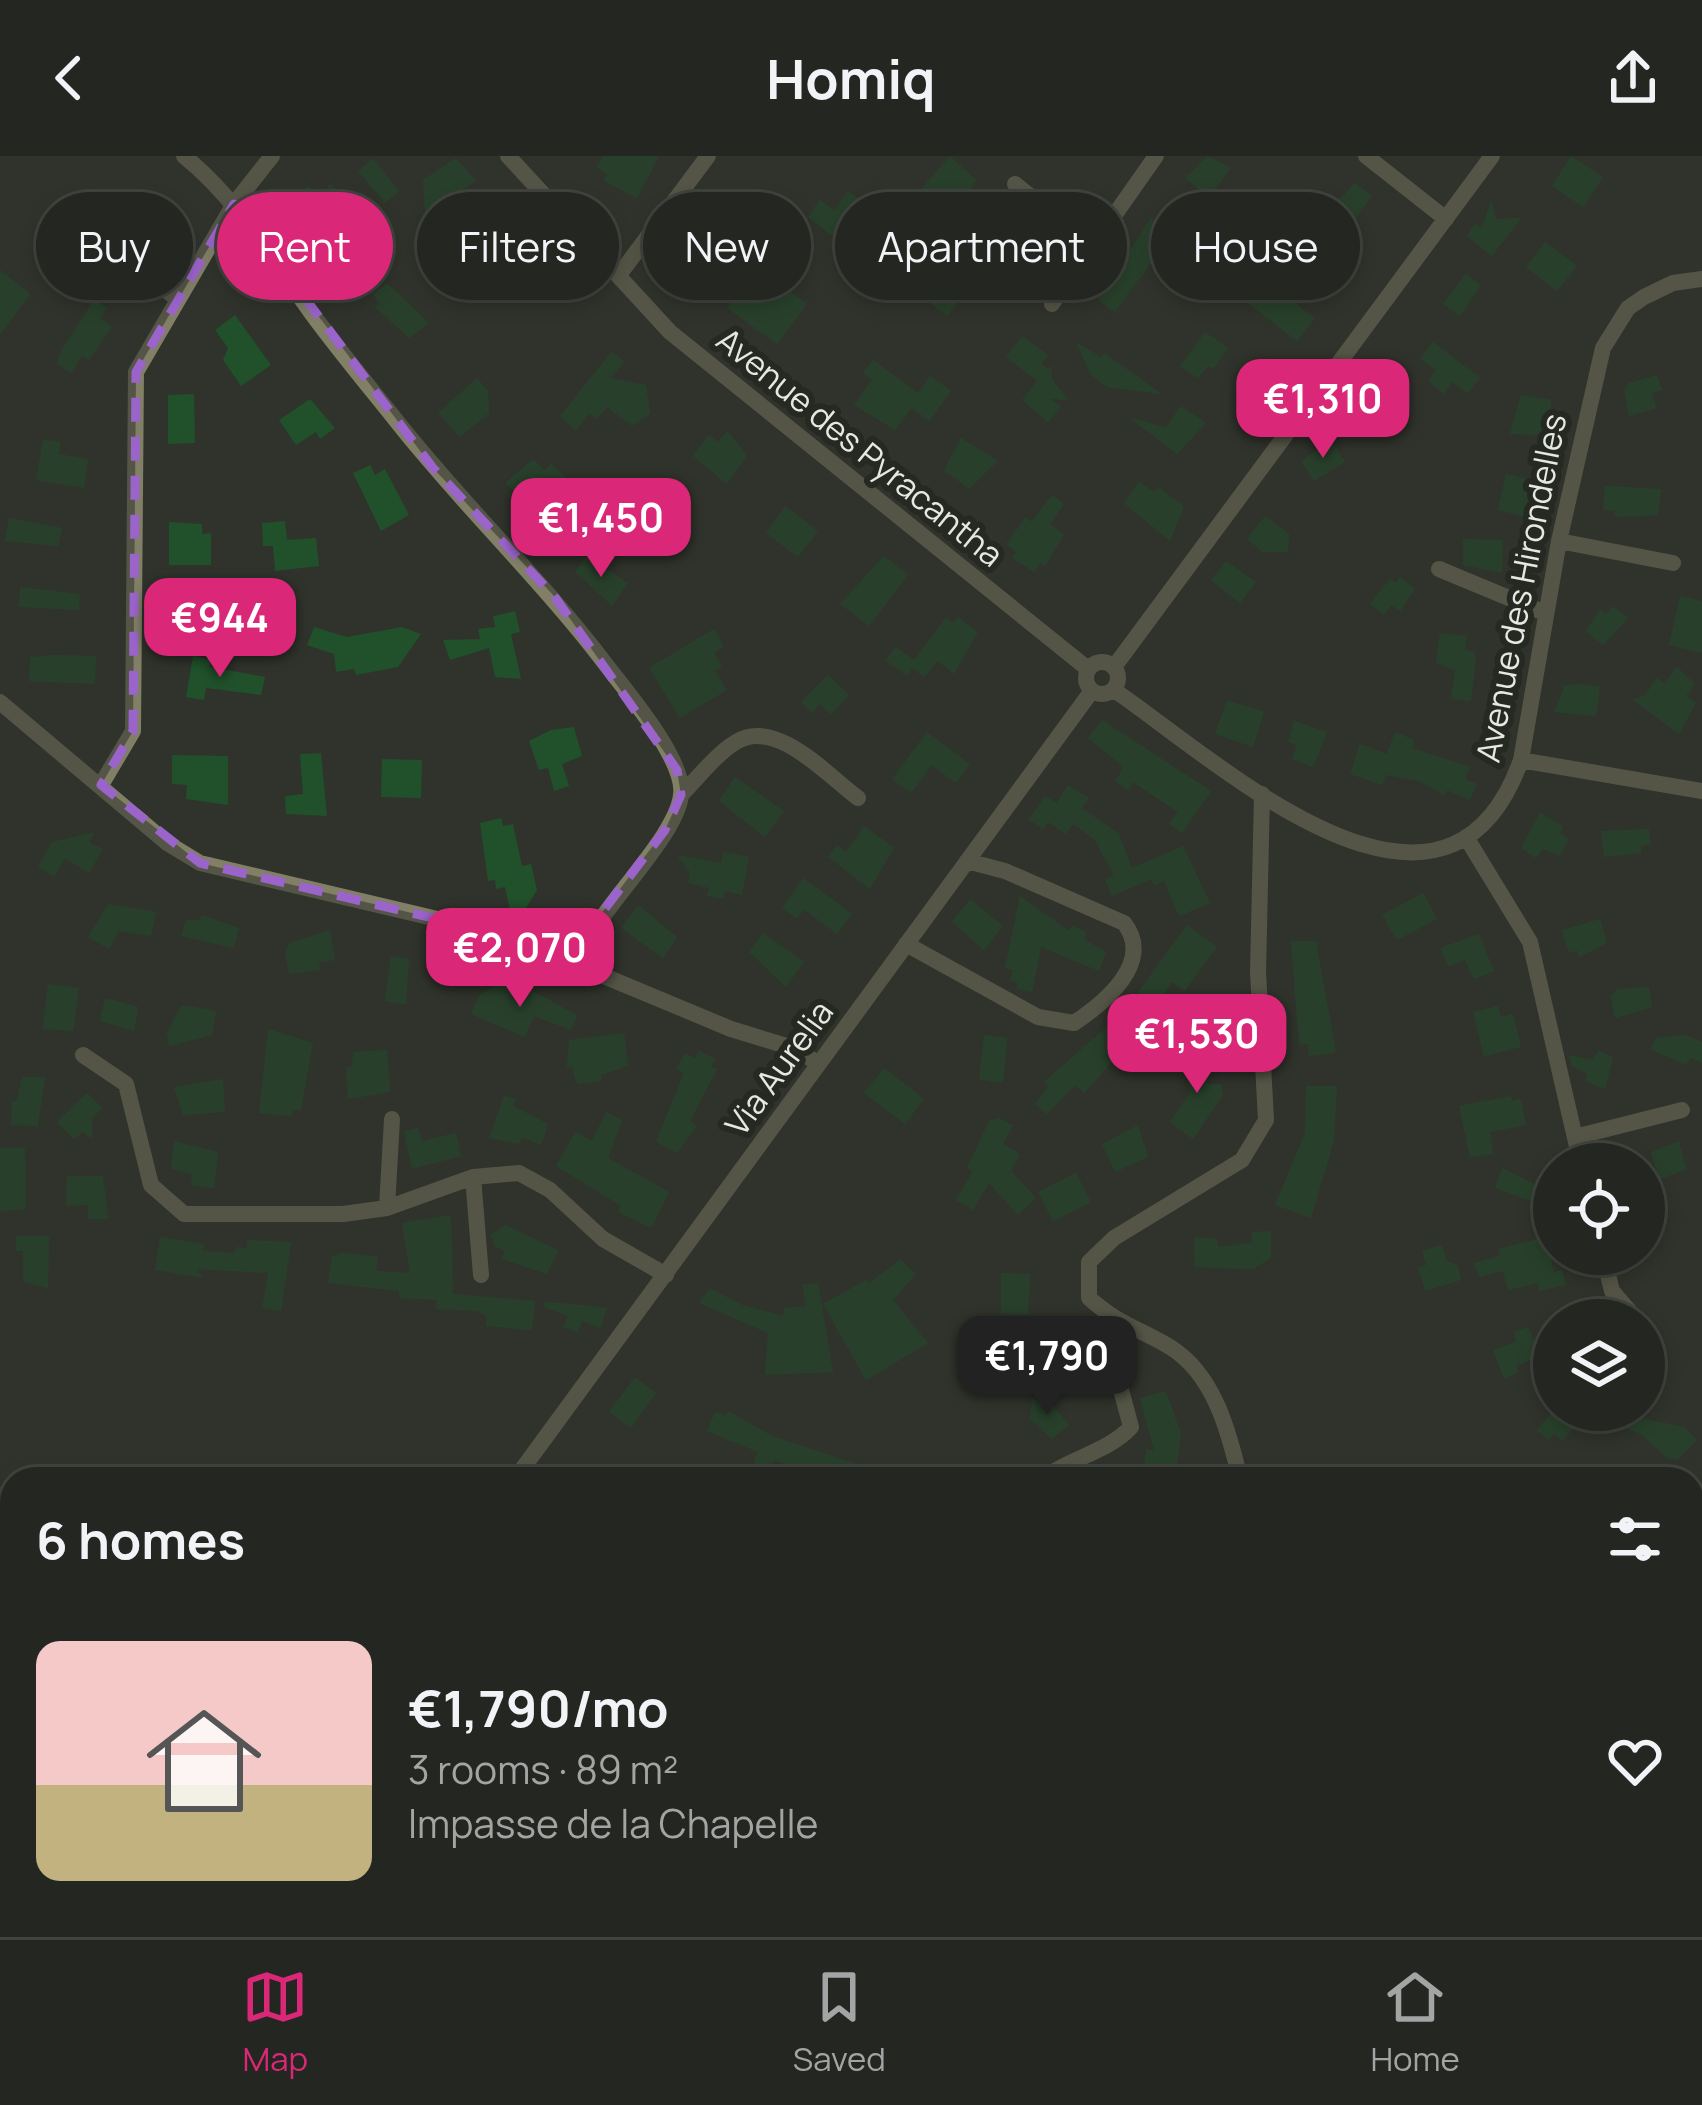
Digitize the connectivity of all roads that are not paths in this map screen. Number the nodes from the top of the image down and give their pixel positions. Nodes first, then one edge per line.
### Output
1 (184, 156) edge
2 (272, 156) edge
3 (508, 156) edge
4 (708, 156) edge
5 (1156, 156) edge
6 (1366, 156) edge
7 (1492, 156) edge
8 (1015, 184) dead end
9 (227, 192) edge
10 (244, 192) edge
11 (1025, 192) edge
12 (1127, 195) edge
13 (1446, 220) junction
14 (217, 232) edge
15 (193, 270) edge
16 (620, 275) junction
17 (1702, 279) edge
18 (175, 300) edge
19 (301, 300) edge
20 (1055, 300) edge
21 (1052, 304) dead end
22 (1559, 541) junction
23 (1673, 563) dead end
24 (1439, 569) dead end
25 (1545, 613) junction
26 (1114, 667) junction
27 (1088, 669) junction
28 (1114, 690) junction
29 (1091, 692) junction
30 (0, 702) edge
31 (0, 724) edge
32 (32, 725) junction
33 (1521, 760) junction
34 (101, 785) junction
35 (1702, 791) edge
36 (1262, 794) junction
37 (681, 795) junction
38 (858, 798) dead end
39 (1466, 837) junction
40 (967, 861) junction
41 (906, 944) junction
42 (575, 964) junction
43 (83, 1055) dead end
44 (818, 1063) junction
45 (1682, 1110) dead end
46 (392, 1119) dead end
47 (1575, 1137) junction
48 (1576, 1143) edge
49 (472, 1177) junction
50 (388, 1208) junction
51 (666, 1275) junction
52 (481, 1276) dead end
53 (1106, 1313) junction
54 (524, 1467) edge
55 (1058, 1467) edge
56 (1237, 1467) edge

1 - 9 street
2 - 10 street
3 - 16 street, Avenue des Pyracantha
4 - 16 street
5 - 12 street
6 - 13 street
7 - 13 street
8 - 11 street
13 - 26 street
14 - 15 street
16 - 27 street, Avenue des Pyracantha
17 - 22 street, Avenue des Hirondelles
18 - 34 street
19 - 37 street
20 - 21 street
22 - 23 street
22 - 25 street, Avenue des Hirondelles
24 - 25 street
25 - 33 street, Avenue des Hirondelles
26 - 27 street
26 - 28 street
27 - 29 street
28 - 29 street
28 - 36 street, Avenue des Hirondelles
29 - 40 street, Via Aurelia
30 - 32 street
31 - 32 street
32 - 34 street
33 - 35 street
33 - 39 street, Avenue des Hirondelles
34 - 42 street
36 - 39 street, Avenue des Hirondelles
36 - 53 street
37 - 38 street
37 - 42 street
39 - 47 street
40 - 41 street, Via Aurelia
40 - 41 street
41 - 44 street, Via Aurelia
42 - 44 street
43 - 50 street
44 - 51 street, Via Aurelia
45 - 47 street
46 - 50 street
47 - 48 street
49 - 50 street
49 - 51 street
49 - 52 street
51 - 54 street, Via Aurelia
53 - 55 street
53 - 56 street

